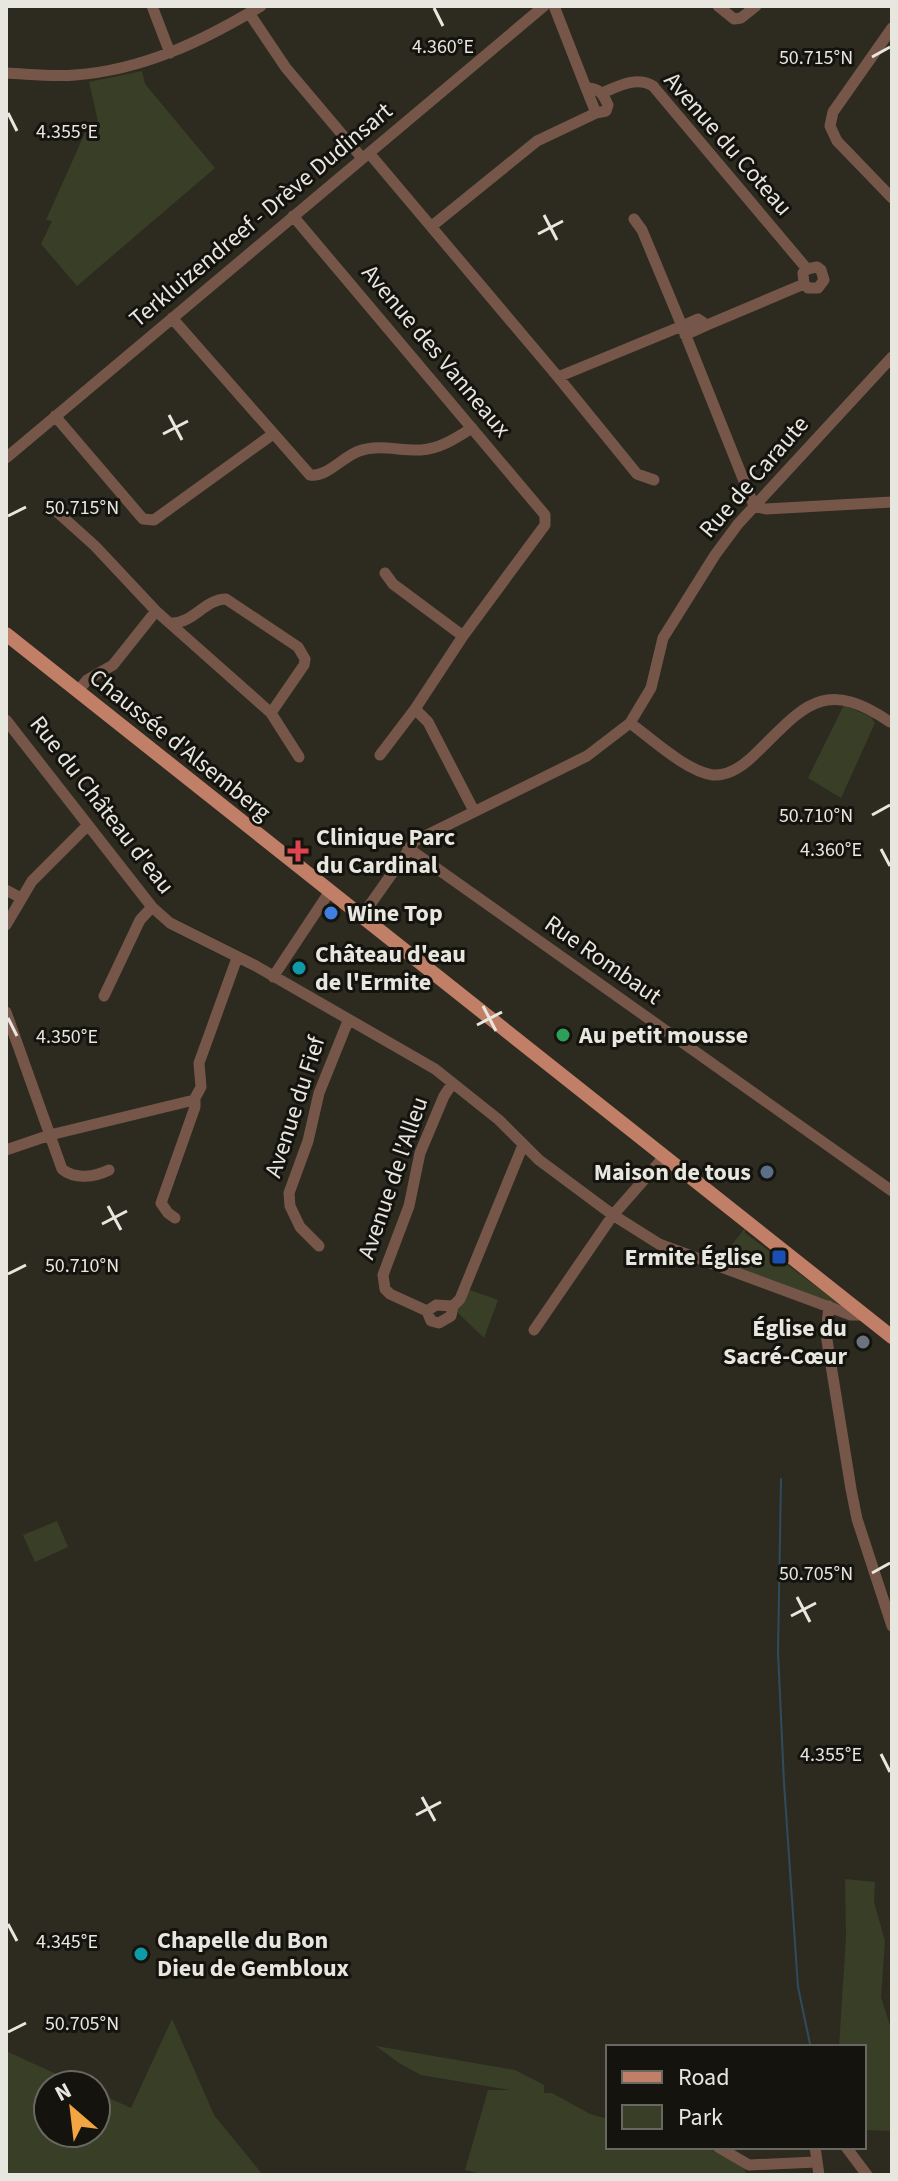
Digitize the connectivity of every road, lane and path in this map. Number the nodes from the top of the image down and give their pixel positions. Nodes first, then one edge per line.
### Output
1 (152, 6) edge
2 (261, 6) edge
3 (544, 6) edge
4 (554, 6) edge
5 (718, 6) edge
6 (756, 6) edge
7 (249, 13) junction
8 (892, 28) edge
9 (170, 53) junction
10 (6, 73) edge
11 (586, 88) junction
12 (602, 93) junction
13 (596, 113) junction
14 (366, 155) junction
15 (892, 180) edge
16 (883, 189) junction
17 (892, 198) edge
18 (293, 216) junction
19 (634, 219) dead end
20 (432, 226) junction
21 (807, 269) junction
22 (804, 284) junction
23 (172, 318) junction
24 (683, 330) junction
25 (892, 357) edge
26 (558, 377) junction
27 (55, 416) junction
28 (472, 428) junction
29 (273, 434) junction
30 (6, 458) edge
31 (654, 480) dead end
32 (892, 502) edge
33 (754, 506) junction
34 (56, 511) dead end
35 (385, 573) dead end
36 (156, 611) junction
37 (172, 623) junction
38 (6, 634) edge
39 (463, 636) junction
40 (78, 691) junction
41 (415, 709) junction
42 (271, 713) junction
43 (6, 720) edge
44 (890, 722) dead end
45 (630, 723) junction
46 (380, 755) dead end
47 (299, 757) dead end
48 (474, 811) junction
49 (88, 825) junction
50 (408, 848) junction
51 (6, 890) edge
52 (330, 891) junction
53 (21, 898) junction
54 (152, 907) junction
55 (362, 916) junction
56 (6, 925) edge
57 (237, 958) junction
58 (273, 977) junction
59 (104, 996) dead end
60 (6, 1012) edge
61 (348, 1021) junction
62 (452, 1084) junction
63 (192, 1100) junction
64 (50, 1135) junction
65 (523, 1145) junction
66 (6, 1150) edge
67 (664, 1157) junction
68 (109, 1170) dead end
69 (892, 1191) edge
70 (613, 1215) junction
71 (175, 1218) dead end
72 (319, 1246) dead end
73 (453, 1306) junction
74 (829, 1306) junction
75 (427, 1311) junction
76 (865, 1315) junction
77 (534, 1330) dead end
78 (892, 1337) edge
79 (892, 1626) edge
80 (721, 2149) edge
81 (815, 2149) edge
82 (848, 2149) edge
83 (816, 2162) junction
84 (819, 2175) edge
85 (867, 2175) edge

1 - 9 street
2 - 7 street
3 - 14 street, Terkluizendreef - Drève Dudinsart
4 - 11 street
5 - 6 street
7 - 9 street
7 - 14 street
8 - 16 street
9 - 10 street
11 - 12 street
11 - 13 street
12 - 13 street
12 - 21 street, Avenue du Coteau
13 - 20 street
14 - 18 street, Terkluizendreef - Drève Dudinsart
14 - 20 street
15 - 16 street
16 - 17 street
18 - 23 street, Terkluizendreef - Drève Dudinsart
18 - 28 street, Avenue des Vanneaux
19 - 24 street
20 - 26 street
21 - 22 street
21 - 22 street, Avenue du Coteau
22 - 24 street, Avenue du Coteau
23 - 27 street, Terkluizendreef - Drève Dudinsart
23 - 29 street
24 - 26 street
24 - 33 street
25 - 33 street, Rue de Caraute
26 - 31 street
27 - 29 street
27 - 30 street, Terkluizendreef - Drève Dudinsart
28 - 29 street
28 - 39 street, Avenue des Vanneaux
32 - 33 street
33 - 45 street, Rue de Caraute
34 - 36 street
35 - 39 street
36 - 37 street
36 - 40 street
37 - 42 street
37 - 42 street
38 - 40 main road, Chaussée d'Alsemberg
39 - 41 street
40 - 52 main road, Chaussée d'Alsemberg
41 - 46 street
41 - 48 street
42 - 47 street
43 - 49 street, Rue du Château d'eau
44 - 45 street
45 - 48 street, Rue de Caraute
48 - 50 street, Rue de Caraute
49 - 53 street
49 - 54 street, Rue du Château d'eau
50 - 55 street, Rue de Caraute
50 - 69 street, Rue Rombaut
51 - 53 street
52 - 55 main road, Chaussée d'Alsemberg
52 - 58 street
53 - 56 street
54 - 57 street, Rue du Château d'eau
54 - 59 street
55 - 67 main road, Chaussée d'Alsemberg
57 - 58 street, Rue du Château d'eau
57 - 63 street
58 - 61 street, Rue du Château d'eau
60 - 64 street
61 - 62 street, Rue du Château d'eau
61 - 72 street, Avenue du Fief
62 - 65 street, Rue du Château d'eau
62 - 75 street, Avenue de l'Alleu
63 - 64 street
63 - 71 street
64 - 66 street
64 - 68 street
65 - 70 street, Rue du Château d'eau
65 - 73 street
67 - 70 street
67 - 76 main road, Chaussée d'Alsemberg
70 - 74 street, Rue du Château d'eau
70 - 77 street
73 - 75 street
73 - 75 street, Avenue de l'Alleu
74 - 76 street, Rue du Château d'eau
74 - 79 street
76 - 78 main road, Chaussée d'Alsemberg
80 - 83 street
81 - 83 street
82 - 85 street
83 - 84 street

